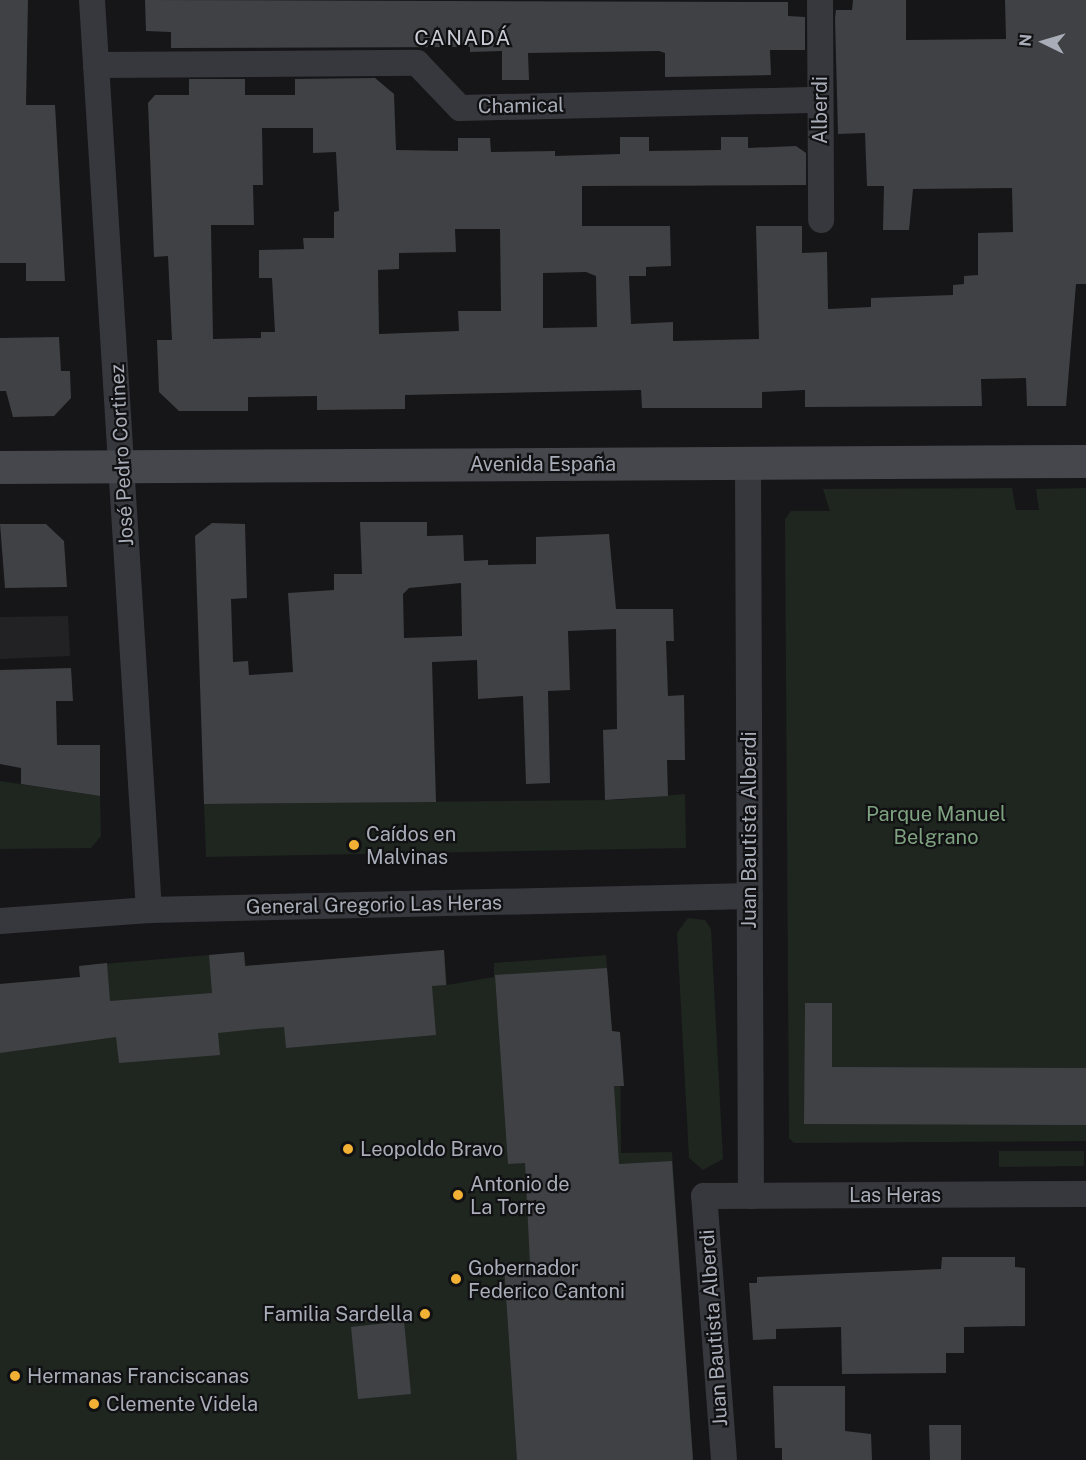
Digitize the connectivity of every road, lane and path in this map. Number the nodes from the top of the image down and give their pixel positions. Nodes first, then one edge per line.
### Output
1 (92, 0) edge
2 (820, 0) edge
3 (96, 65) junction
4 (820, 100) junction
5 (820, 220) dead end
6 (1086, 461) edge
7 (124, 464) junction
8 (748, 464) junction
9 (0, 467) edge
10 (750, 896) junction
11 (149, 910) junction
12 (0, 921) edge
13 (1086, 1194) edge
14 (704, 1196) joint
15 (750, 1196) junction
16 (724, 1460) edge

1 - 3 street, José Pedro Cortinez
2 - 4 street, Alberdi
3 - 4 street, Chamical
3 - 7 street, José Pedro Cortinez
4 - 5 street, Alberdi
6 - 8 main road, Avenida España
7 - 8 main road, Avenida España
7 - 9 main road, Avenida España
7 - 11 street, José Pedro Cortinez
8 - 10 street, Juan Bautista Alberdi
10 - 11 street, General Gregorio Las Heras
10 - 15 street, Juan Bautista Alberdi
11 - 12 street, General Gregorio Las Heras
13 - 15 street, Las Heras
14 - 15 street, Las Heras
14 - 16 street, Juan Bautista Alberdi

